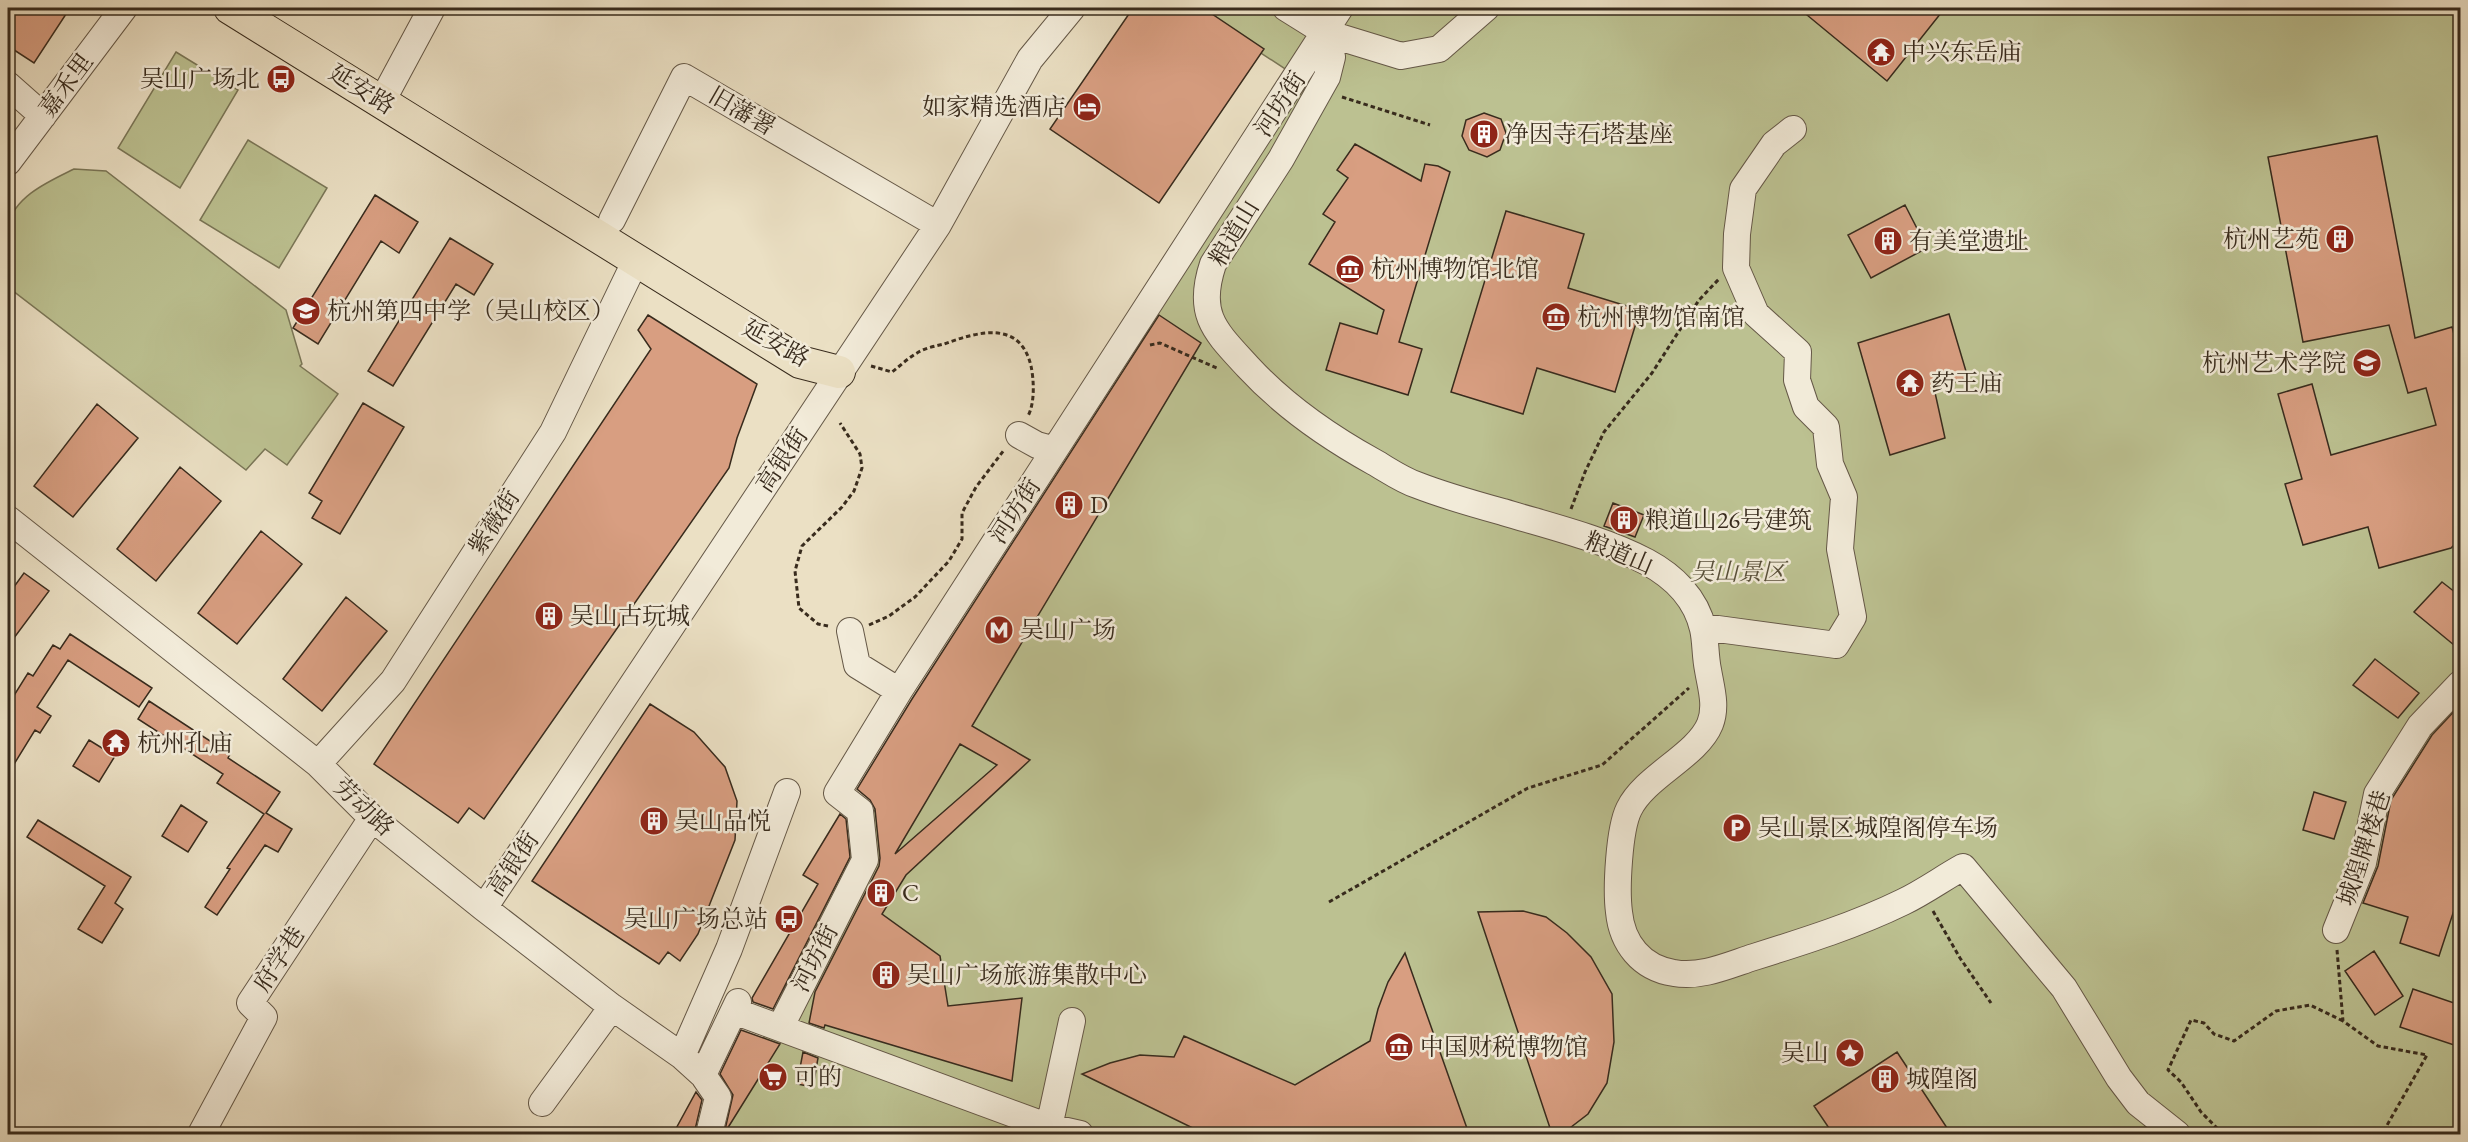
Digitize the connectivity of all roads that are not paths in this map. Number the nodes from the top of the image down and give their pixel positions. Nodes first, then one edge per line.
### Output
1 (124, 8) edge
2 (230, 8) edge
3 (270, 8) edge
4 (432, 8) edge
5 (1072, 8) edge
6 (1286, 8) edge
7 (1340, 8) edge
8 (1486, 8) edge
9 (1326, 33) junction
10 (8, 85) edge
11 (387, 92) junction
12 (43, 116) junction
13 (1793, 129) dead end
14 (8, 162) edge
15 (612, 220) junction
16 (938, 225) junction
17 (636, 260) junction
18 (839, 372) junction
19 (1019, 435) road end
20 (1048, 448) dead end
21 (8, 519) edge
22 (1703, 627) junction
23 (850, 631) road end
24 (2460, 684) edge
25 (899, 691) junction
26 (318, 764) junction
27 (787, 792) dead end
28 (372, 818) junction
29 (484, 908) junction
30 (2336, 930) road end
31 (612, 1007) junction
32 (1072, 1021) dead end
33 (780, 1028) junction
34 (681, 1056) junction
35 (703, 1075) junction
36 (542, 1103) dead end
37 (1049, 1127) junction
38 (201, 1134) edge
39 (709, 1134) edge
40 (1080, 1134) edge
41 (2177, 1134) edge

1 - 12 street, 嘉禾里
2 - 11 main road, 延安路
3 - 11 main road, 延安路
4 - 11 street
5 - 16 street, 高银街
6 - 9 street
7 - 9 street, 河坊街
8 - 9 street
9 - 22 street, 粮道山
9 - 25 street, 河坊街
10 - 12 street
11 - 15 main road, 延安路
11 - 17 main road, 延安路
12 - 14 street, 嘉禾里
13 - 22 street
15 - 16 street, 旧藩署
15 - 18 main road, 延安路
16 - 18 street, 高银街
17 - 18 main road, 延安路
17 - 26 street, 紫薇街
18 - 29 street, 高银街
19 - 20 street
21 - 26 street, 劳动路
22 - 41 street, 粮道山
23 - 25 street
24 - 30 street, 城隍牌楼巷
25 - 33 street, 河坊街
26 - 28 street, 劳动路
27 - 34 street
28 - 29 street, 劳动路
28 - 38 street, 府学巷
29 - 31 street, 劳动路
31 - 34 street, 劳动路
31 - 36 street
32 - 37 street
33 - 35 street
33 - 37 street
34 - 35 street, 劳动路
35 - 39 street, 劳动路
37 - 40 street

